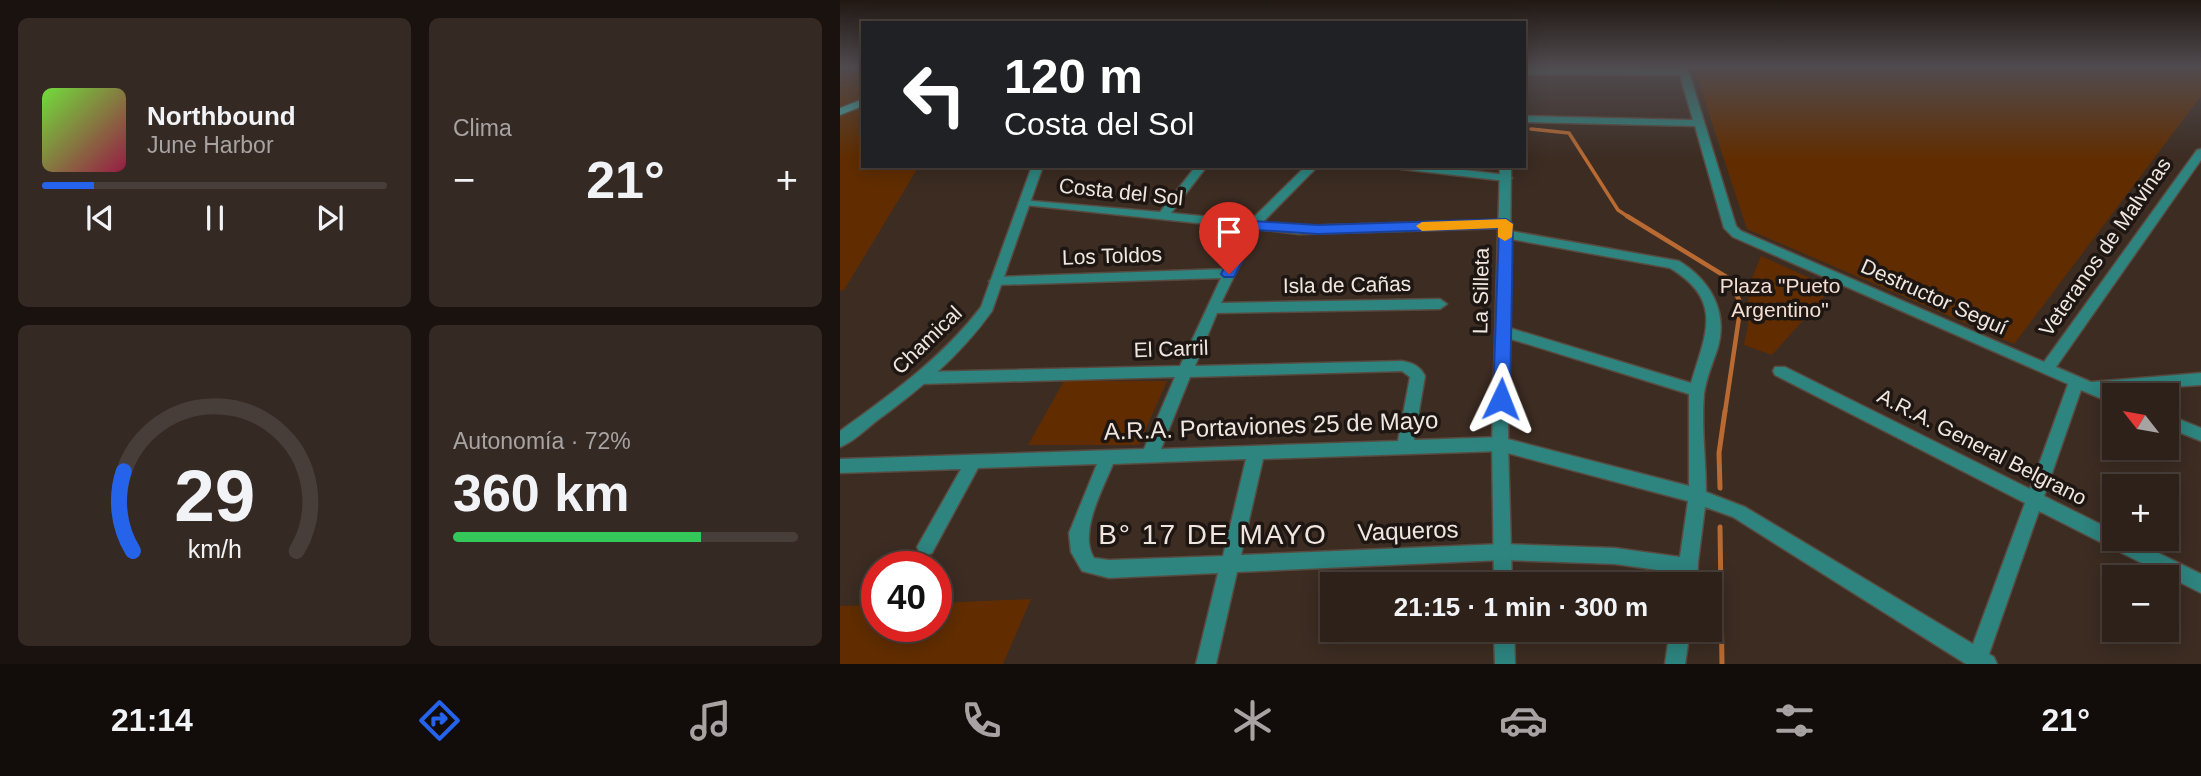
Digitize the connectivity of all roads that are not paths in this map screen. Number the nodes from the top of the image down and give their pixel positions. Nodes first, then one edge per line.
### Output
1 (1692, 97) edge
2 (861, 103) edge
3 (840, 112) edge
4 (861, 112) edge
5 (1526, 119) edge
6 (840, 121) edge
7 (1700, 123) junction
8 (2201, 152) edge
9 (1037, 168) edge
10 (1200, 168) edge
11 (1311, 168) edge
12 (1436, 168) edge
13 (1506, 172) edge
14 (1025, 202) junction
15 (1163, 216) junction
16 (1253, 225) junction
17 (1505, 229) junction
18 (1229, 274) junction
19 (996, 281) junction
20 (1440, 304) dead end
21 (1212, 308) junction
22 (1503, 331) junction
23 (2047, 369) junction
24 (1185, 370) junction
25 (1780, 371) dead end
26 (921, 378) junction
27 (2201, 380) edge
28 (2082, 384) junction
29 (1697, 391) junction
30 (2102, 393) edge
31 (2179, 426) edge
32 (2201, 435) edge
33 (840, 440) edge
34 (1500, 444) junction
35 (1405, 448) junction
36 (1256, 452) junction
37 (1150, 455) junction
38 (1108, 456) junction
39 (974, 461) junction
40 (840, 466) edge
41 (1698, 496) junction
42 (2035, 499) junction
43 (926, 547) dead end
44 (1502, 552) junction
45 (1230, 563) junction
46 (1503, 572) edge
47 (1676, 572) edge
48 (1687, 572) edge
49 (2201, 584) edge
50 (1504, 642) edge
51 (1678, 642) edge
52 (1980, 662) edge
53 (1206, 664) edge
54 (1505, 664) edge
55 (1675, 664) edge

1 - 7 street
2 - 3 main road
4 - 6 main road
5 - 7 street
7 - 23 street, Destructor Seguí
8 - 23 street, Veteranos de Malvinas
9 - 14 street, Chamical
10 - 15 street
11 - 16 street
12 - 13 street
13 - 17 street, La Silleta
14 - 15 street, Costa del Sol
14 - 19 street, Chamical
15 - 16 street, Costa del Sol
16 - 17 street, Costa del Sol
16 - 18 street
17 - 22 street, La Silleta
17 - 29 street, Costa del Sol
18 - 19 street, Los Toldos
18 - 21 street
19 - 26 street, Chamical
20 - 21 street, Isla de Cañas
21 - 24 street
22 - 29 street
22 - 34 street, La Silleta
23 - 28 street, Destructor Seguí
24 - 26 street, El Carril
24 - 35 street, El Carril
24 - 37 street
25 - 42 street, A.R.A. General Belgrano
26 - 33 street, Chamical
27 - 28 street
28 - 30 street, Destructor Seguí
28 - 42 street
29 - 41 street
31 - 32 street
34 - 35 street, A.R.A. Portaviones 25 de Mayo
34 - 41 street, A.R.A. Portaviones 25 de Mayo
34 - 44 street, La Silleta
35 - 36 street, A.R.A. Portaviones 25 de Mayo
36 - 37 street, A.R.A. Portaviones 25 de Mayo
36 - 45 street
37 - 38 street, A.R.A. Portaviones 25 de Mayo
38 - 39 street, A.R.A. Portaviones 25 de Mayo
38 - 45 street, Vaqueros
39 - 40 street, A.R.A. Portaviones 25 de Mayo
39 - 43 street
41 - 48 street
41 - 52 street, A.R.A. Portaviones 25 de Mayo
42 - 49 street, A.R.A. General Belgrano
42 - 52 street
44 - 45 street, Vaqueros
44 - 46 street, La Silleta
44 - 47 street, Vaqueros
45 - 53 street
50 - 54 street
51 - 55 street

